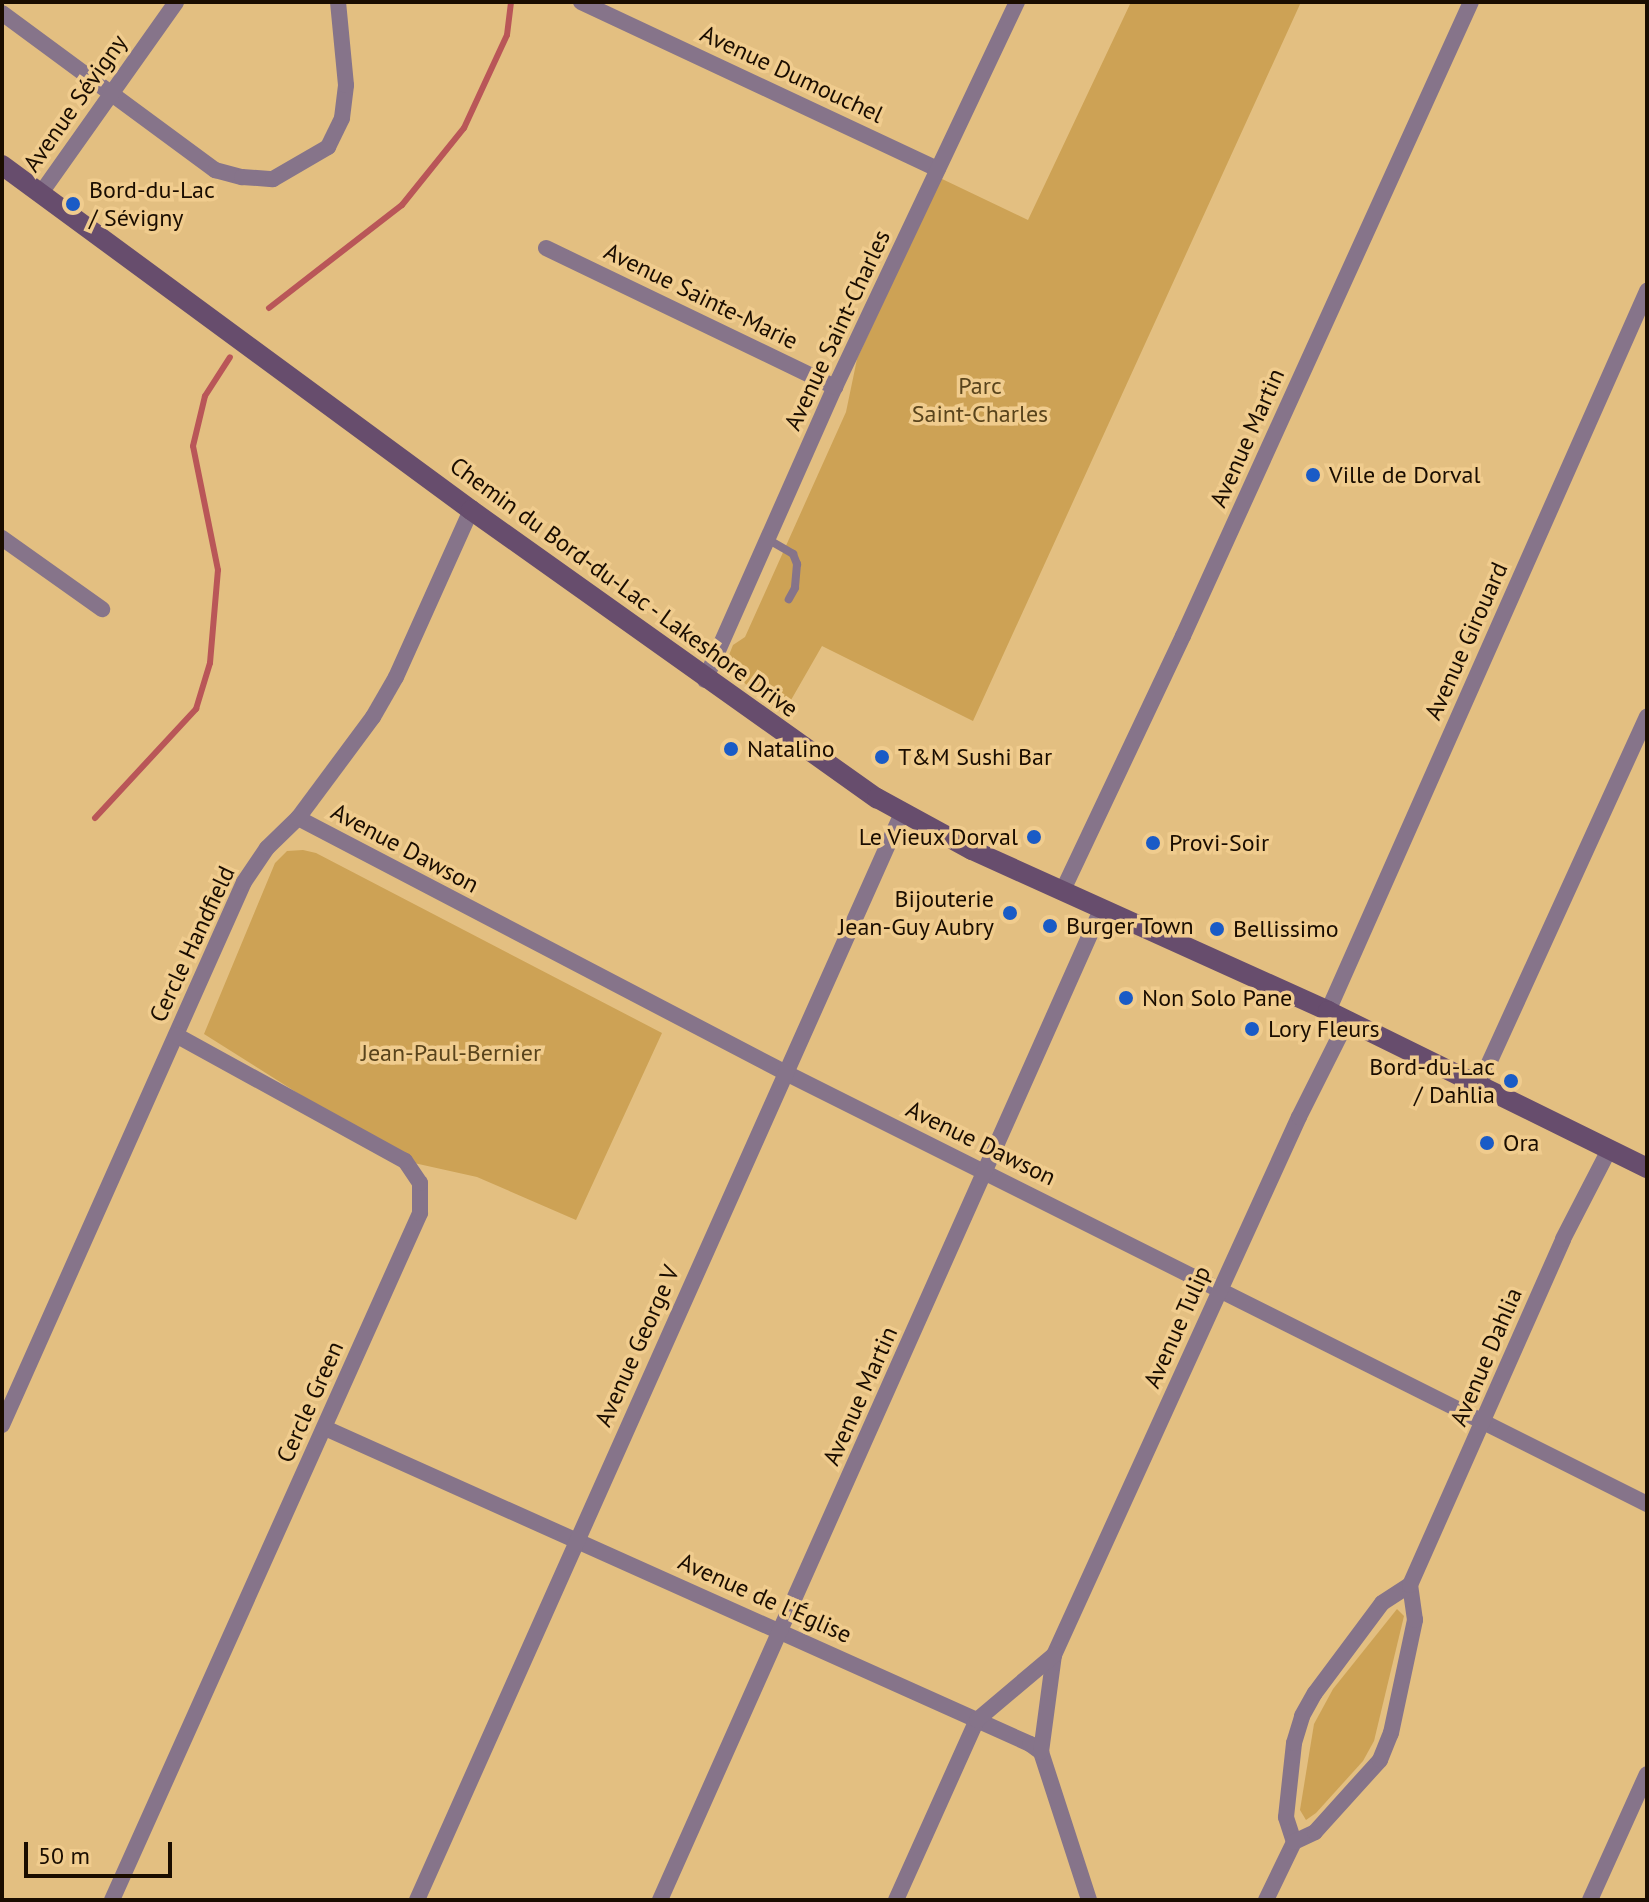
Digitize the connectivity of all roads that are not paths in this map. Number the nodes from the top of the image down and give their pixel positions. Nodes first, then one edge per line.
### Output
1 (176, 2) edge
2 (338, 2) edge
3 (581, 2) edge
4 (1017, 2) edge
5 (1471, 2) edge
6 (2, 13) edge
7 (111, 93) junction
8 (2, 165) edge
9 (938, 169) junction
10 (41, 193) junction
11 (546, 248) dead end
12 (1647, 291) edge
13 (835, 387) junction
14 (471, 510) junction
15 (2, 538) edge
16 (769, 540) junction
17 (789, 599) dead end
18 (102, 609) dead end
19 (706, 678) junction
20 (1647, 717) edge
21 (902, 813) junction
22 (298, 818) junction
23 (1062, 892) junction
24 (1101, 910) junction
25 (1328, 1011) junction
26 (1347, 1021) junction
27 (176, 1035) junction
28 (786, 1073) junction
29 (1479, 1085) junction
30 (1609, 1150) junction
31 (1647, 1168) edge
32 (985, 1172) junction
33 (1221, 1289) junction
34 (1483, 1423) junction
35 (2, 1425) edge
36 (325, 1428) junction
37 (1647, 1504) edge
38 (576, 1539) junction
39 (1410, 1585) junction
40 (781, 1633) junction
41 (1054, 1655) junction
42 (977, 1720) junction
43 (1041, 1752) junction
44 (1647, 1774) edge
45 (1294, 1842) junction
46 (1592, 1899) edge
47 (112, 1900) edge
48 (417, 1900) edge
49 (660, 1900) edge
50 (896, 1900) edge
51 (1089, 1900) edge
52 (1266, 1900) edge

1 - 7 street, Avenue Sévigny
2 - 7 street
3 - 9 street, Avenue Dumouchel
4 - 9 street, Avenue Saint-Charles
5 - 23 street, Avenue Martin
6 - 7 street
7 - 10 street, Avenue Sévigny
8 - 10 street, Chemin du Bord-du-Lac - Lakeshore Drive
9 - 13 street, Avenue Saint-Charles
10 - 14 street, Chemin du Bord-du-Lac - Lakeshore Drive
11 - 13 street, Avenue Sainte-Marie
12 - 25 street, Avenue Girouard
13 - 16 street, Avenue Saint-Charles
14 - 19 street, Chemin du Bord-du-Lac - Lakeshore Drive
14 - 22 street, Cercle Handfield
15 - 18 street
16 - 17 lane
16 - 19 street, Avenue Saint-Charles
19 - 21 street, Chemin du Bord-du-Lac - Lakeshore Drive
20 - 29 street
21 - 23 street, Chemin du Bord-du-Lac - Lakeshore Drive
21 - 28 street, Avenue George V
22 - 27 street, Cercle Handfield
22 - 28 street, Avenue Dawson
23 - 24 street, Chemin du Bord-du-Lac - Lakeshore Drive
24 - 25 street, Chemin du Bord-du-Lac - Lakeshore Drive
24 - 32 street, Avenue Martin
25 - 26 street, Chemin du Bord-du-Lac - Lakeshore Drive
26 - 29 street, Chemin du Bord-du-Lac - Lakeshore Drive
26 - 33 street, Avenue Tulip
27 - 35 street, Cercle Handfield
27 - 36 street, Cercle Green
28 - 32 street, Avenue Dawson
28 - 38 street, Avenue George V
29 - 30 street, Chemin du Bord-du-Lac - Lakeshore Drive
30 - 31 street, Chemin du Bord-du-Lac - Lakeshore Drive
30 - 34 street, Avenue Dahlia
32 - 33 street, Avenue Dawson
32 - 40 street, Avenue Martin
33 - 34 street, Avenue Dawson
33 - 41 street, Avenue Tulip
34 - 37 street, Avenue Dawson
34 - 39 street, Avenue Dahlia
36 - 38 street, Avenue de l'Église
36 - 47 street, Cercle Green
38 - 40 street, Avenue de l'Église
38 - 48 street, Avenue George V
39 - 45 street
39 - 45 street, Avenue Dahlia
40 - 42 street, Avenue de l'Église
40 - 49 street, Avenue Martin
41 - 42 street, Avenue Tulip
41 - 43 street, Avenue Tulip
42 - 43 street, Avenue de l'Église
42 - 50 street, Avenue Tulip
43 - 51 street
44 - 46 street
45 - 52 street

